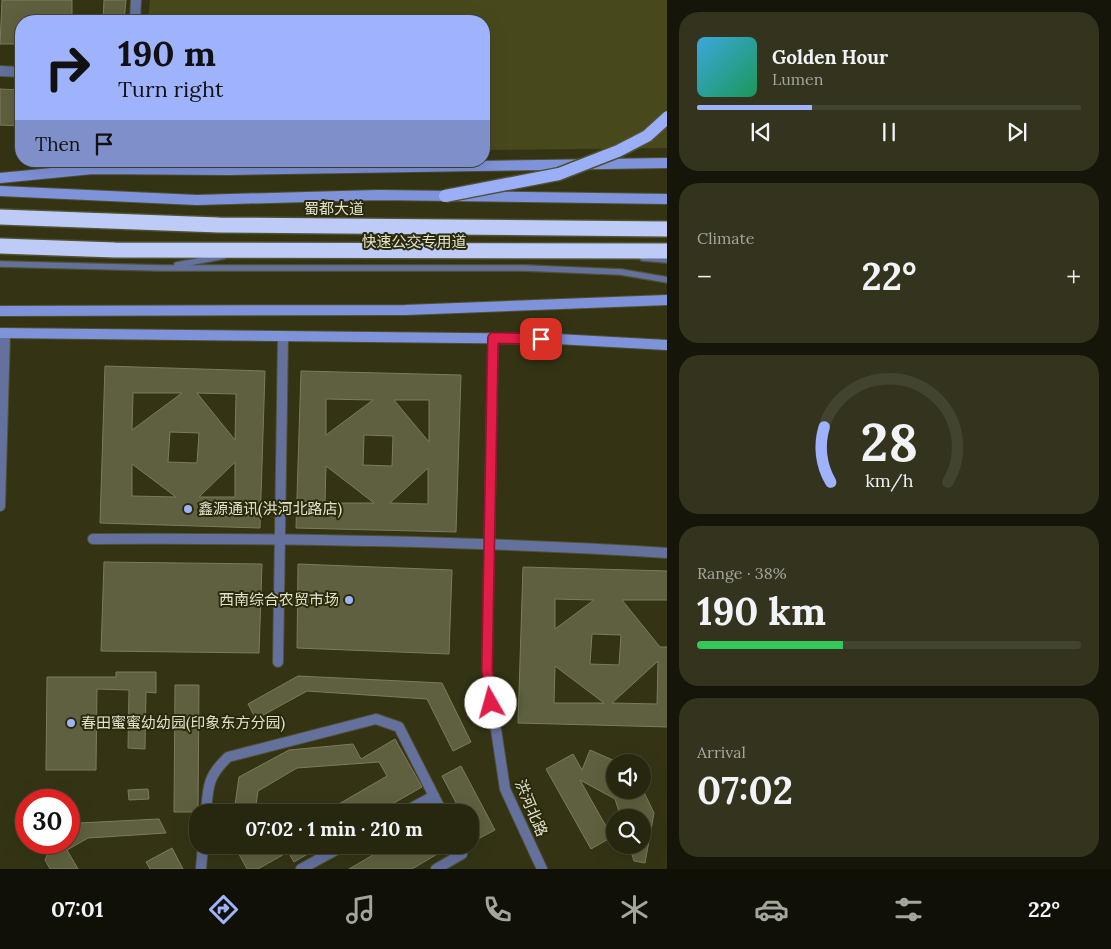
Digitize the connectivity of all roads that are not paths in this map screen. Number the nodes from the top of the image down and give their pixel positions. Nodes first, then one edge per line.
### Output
1 (136, 0) edge
2 (135, 15) edge
3 (0, 71) edge
4 (15, 72) edge
5 (667, 117) edge
6 (667, 162) edge
7 (490, 165) edge
8 (79, 167) edge
9 (147, 167) edge
10 (393, 167) edge
11 (0, 178) edge
12 (0, 192) edge
13 (445, 196) junction
14 (667, 200) edge
15 (0, 217) edge
16 (667, 229) edge
17 (0, 246) edge
18 (667, 251) edge
19 (667, 260) edge
20 (0, 264) edge
21 (162, 268) junction
22 (667, 280) edge
23 (667, 300) edge
24 (0, 311) edge
25 (2, 333) edge
26 (283, 336) junction
27 (493, 338) junction
28 (667, 345) edge
29 (0, 506) edge
30 (278, 538) junction
31 (92, 539) dead end
32 (488, 544) junction
33 (667, 553) edge
34 (278, 662) dead end
35 (434, 796) junction
36 (207, 804) edge
37 (419, 804) edge
38 (438, 804) edge
39 (203, 854) edge
40 (328, 854) edge
41 (462, 854) edge
42 (202, 869) edge
43 (301, 869) edge
44 (436, 869) edge
45 (542, 869) edge

1 - 2 street
3 - 4 street
5 - 13 main road, bridge
6 - 7 main road
8 - 11 main road
9 - 10 main road
12 - 13 main road
13 - 14 main road, bridge
15 - 16 highway, 蜀都大道
17 - 18 highway
19 - 21 lane, 快速公交专用道
20 - 21 lane, 快速公交专用道
21 - 22 lane, 快速公交专用道
23 - 24 main road
25 - 26 main road
25 - 29 street
26 - 27 main road
26 - 30 street
27 - 28 main road
27 - 32 street, 洪河北路
30 - 31 street
30 - 32 street
30 - 34 street
32 - 33 street
32 - 45 street, 洪河北路
35 - 36 street
35 - 37 street
35 - 38 street
39 - 42 street
40 - 43 street
41 - 44 street

